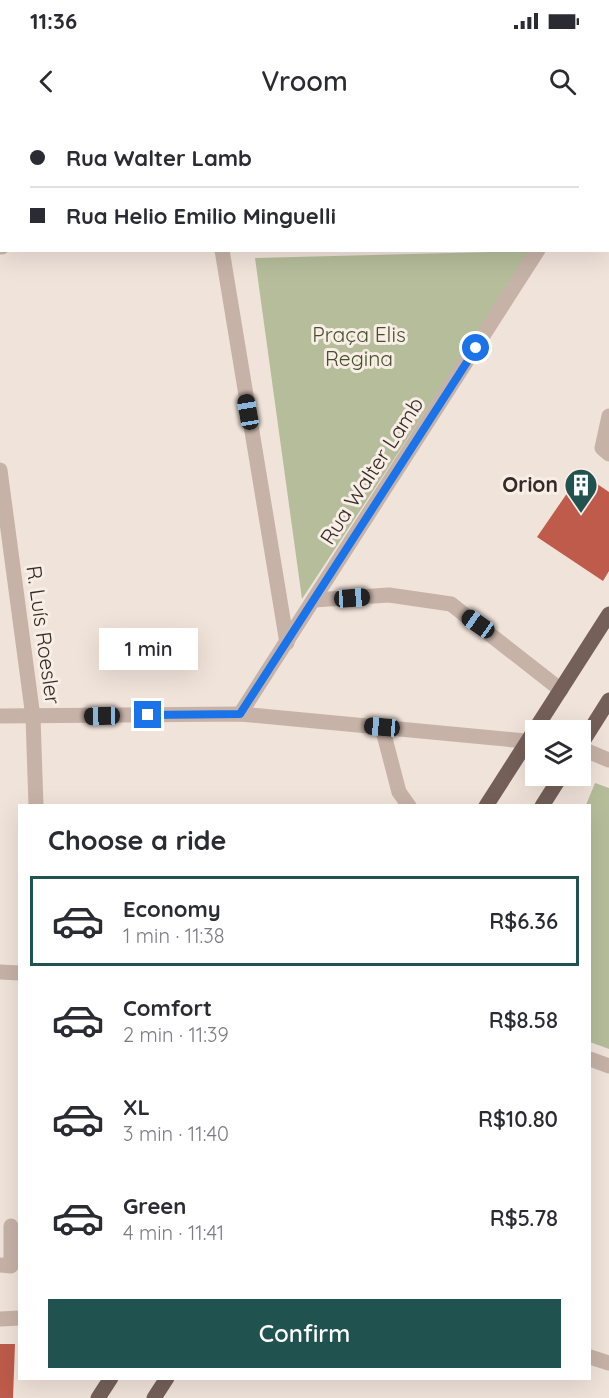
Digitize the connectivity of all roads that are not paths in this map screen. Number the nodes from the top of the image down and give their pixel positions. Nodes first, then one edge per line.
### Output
1 (222, 252) edge
2 (537, 252) edge
3 (609, 416) edge
4 (609, 454) edge
5 (0, 470) edge
6 (314, 600) junction
7 (609, 614) edge
8 (287, 643) junction
9 (561, 690) junction
10 (609, 700) edge
11 (240, 714) junction
12 (0, 716) edge
13 (33, 717) junction
14 (544, 720) edge
15 (382, 727) junction
16 (591, 729) edge
17 (525, 740) edge
18 (525, 751) edge
19 (591, 752) edge
20 (609, 759) edge
21 (555, 786) edge
22 (36, 804) edge
23 (408, 804) edge
24 (487, 804) edge
25 (543, 804) edge
26 (0, 972) edge
27 (18, 973) edge
28 (591, 1059) edge
29 (609, 1066) edge
30 (10, 1226) edge
31 (10, 1266) edge
32 (18, 1318) edge
33 (0, 1319) edge
34 (591, 1356) edge
35 (609, 1364) edge
36 (110, 1380) edge
37 (166, 1380) edge
38 (98, 1398) edge
39 (154, 1398) edge

1 - 8 street
2 - 6 street, Rua Walter Lamb
3 - 4 street
5 - 13 street, R. Luís Roesler
6 - 8 street, Rua Walter Lamb
6 - 9 street
7 - 9 main road
8 - 11 street, Rua Walter Lamb
9 - 14 main road
10 - 16 main road
11 - 13 street
11 - 15 street
12 - 13 street
13 - 22 street, R. Luís Roesler
15 - 17 street
15 - 23 street
18 - 24 main road
19 - 20 street
21 - 25 main road
26 - 27 street
28 - 29 street
30 - 31 street
32 - 33 street
34 - 35 street
36 - 38 main road
37 - 39 main road

